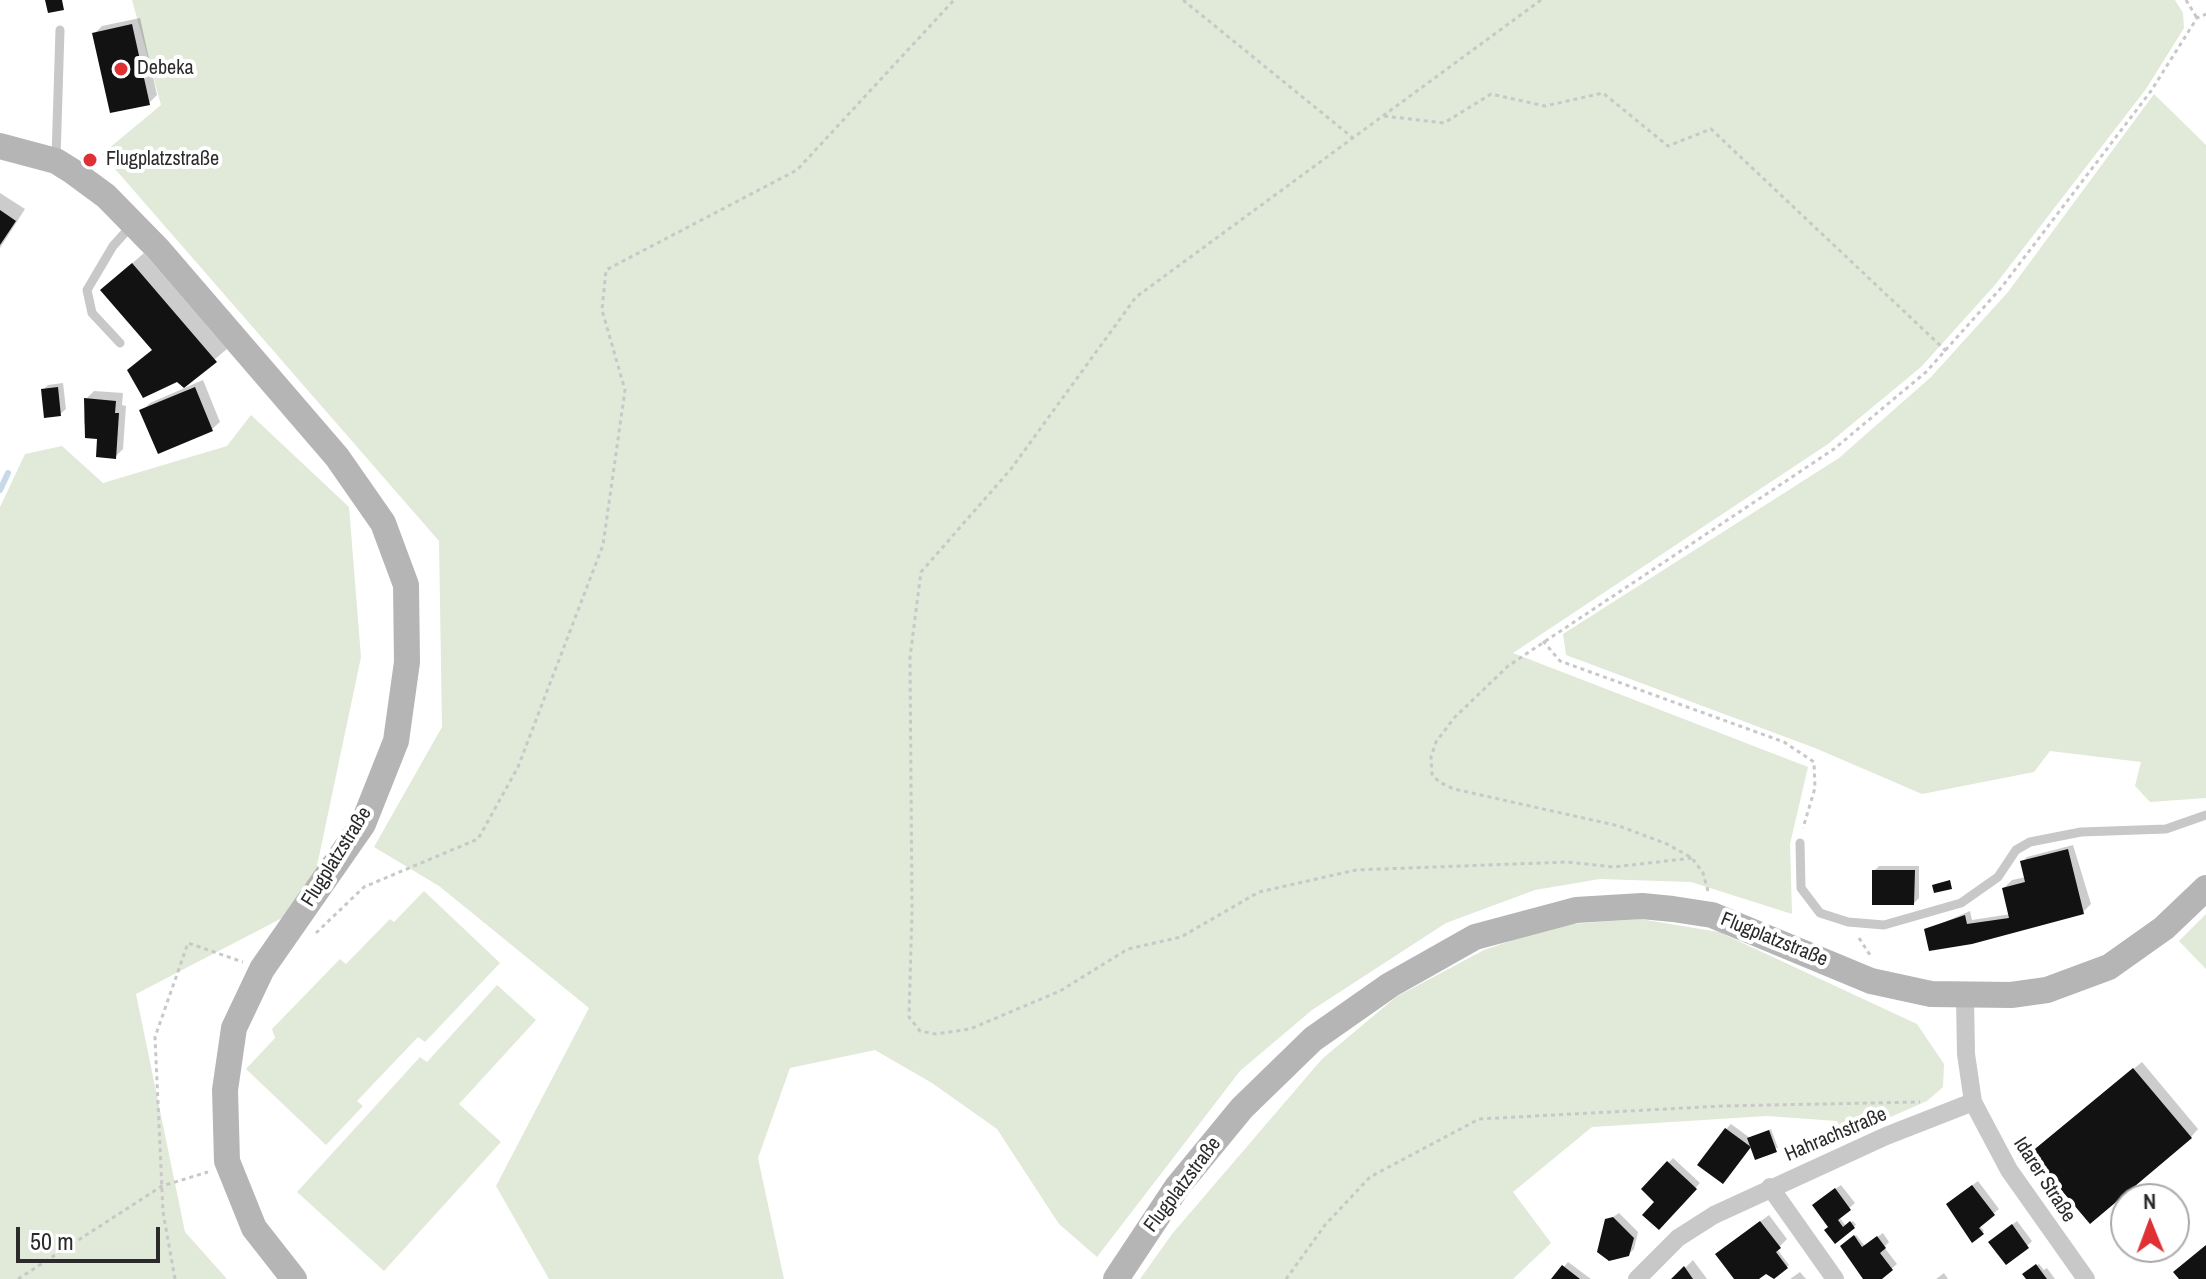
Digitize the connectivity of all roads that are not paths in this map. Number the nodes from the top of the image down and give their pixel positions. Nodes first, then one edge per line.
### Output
1 (60, 30) dead end
2 (0, 146) edge
3 (56, 161) junction
4 (133, 223) junction
5 (120, 343) dead end
6 (2206, 815) edge
7 (1800, 843) road end
8 (2206, 888) edge
9 (1965, 997) junction
10 (1973, 1102) junction
11 (1770, 1187) junction
12 (294, 1279) edge
13 (1116, 1279) edge
14 (1637, 1279) edge
15 (1835, 1279) edge
16 (2086, 1279) edge

1 - 3 lane
2 - 3 street, Flugplatzstraße
3 - 4 street, Flugplatzstraße
4 - 5 lane
4 - 12 street, Flugplatzstraße
6 - 7 lane
8 - 9 street, Flugplatzstraße
9 - 10 street
9 - 13 street, Flugplatzstraße
10 - 11 street, Hahrachstraße
10 - 16 street, Idarer Straße
11 - 14 street, Hahrachstraße
11 - 15 street

